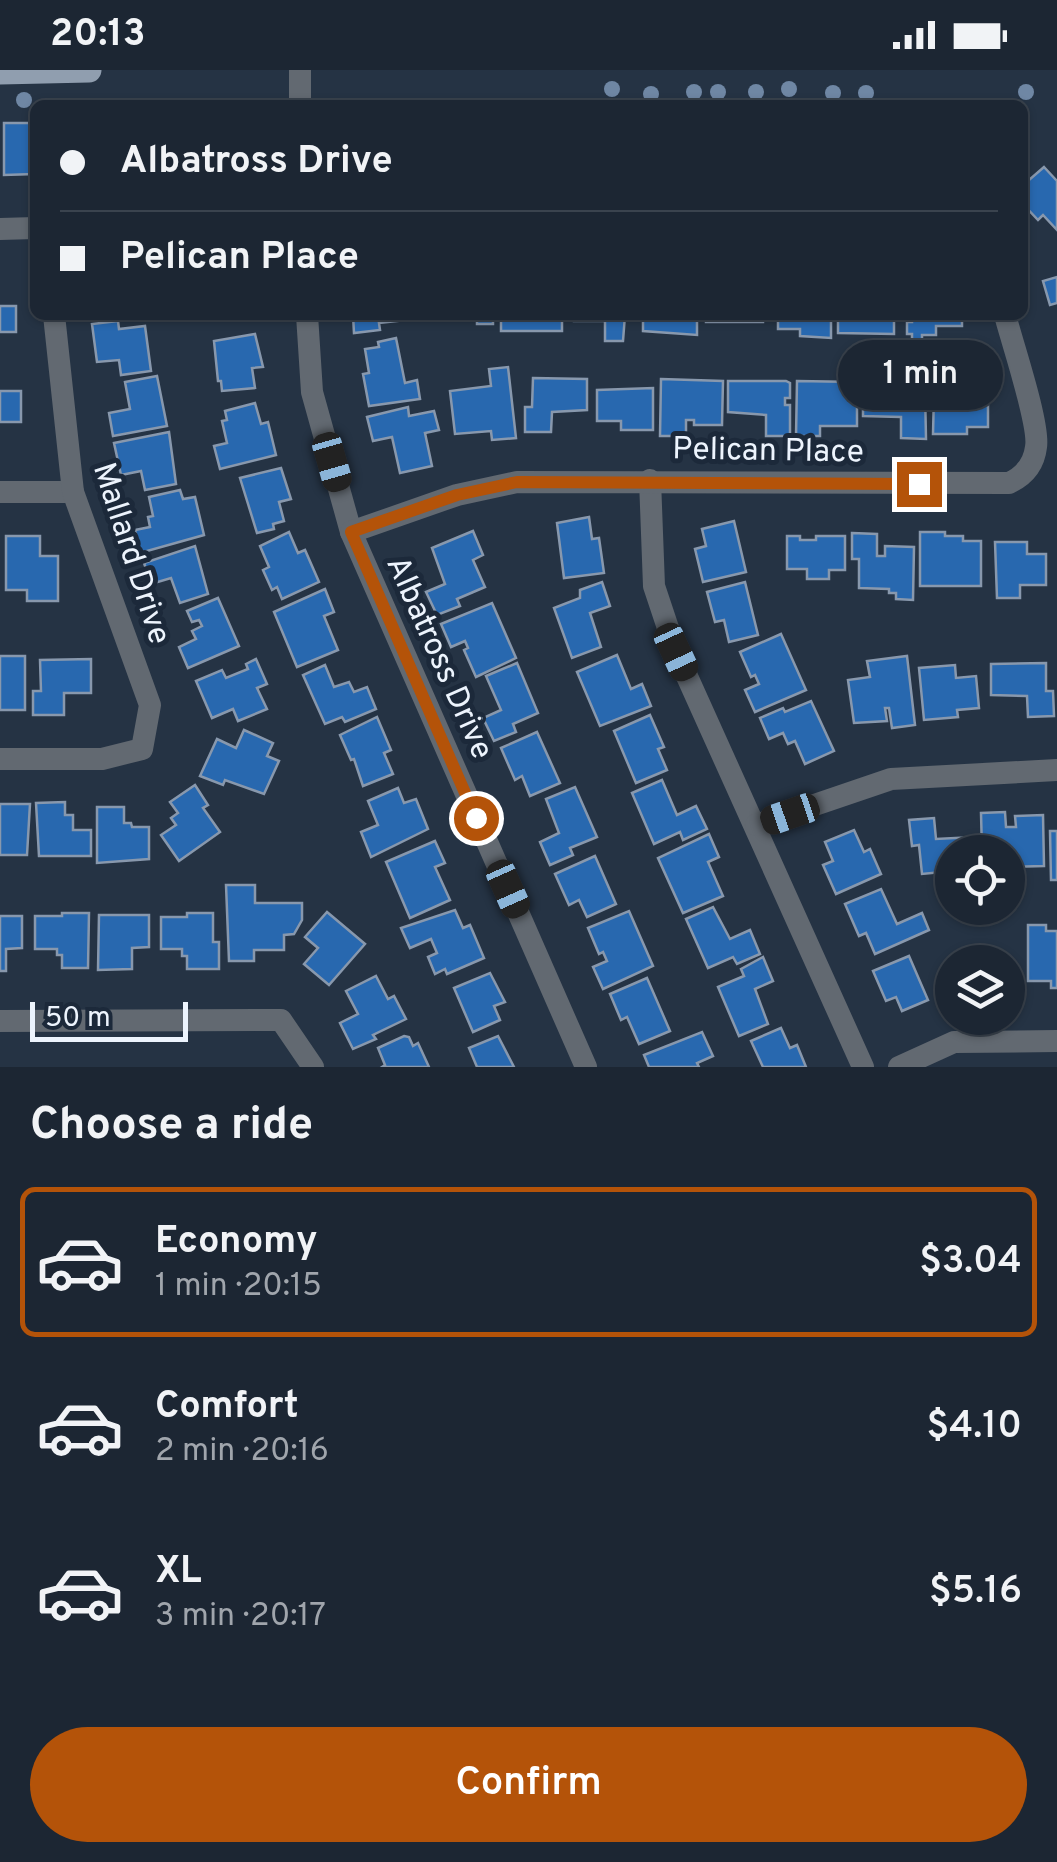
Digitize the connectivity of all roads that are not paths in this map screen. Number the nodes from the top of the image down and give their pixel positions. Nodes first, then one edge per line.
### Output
1 (88, 70) edge
2 (300, 70) edge
3 (0, 72) edge
4 (300, 100) edge
5 (30, 228) edge
6 (0, 229) edge
7 (55, 320) edge
8 (307, 320) edge
9 (1007, 320) edge
10 (650, 480) junction
11 (0, 492) edge
12 (73, 492) junction
13 (351, 532) junction
14 (0, 760) edge
15 (1057, 770) edge
16 (756, 825) junction
17 (0, 1021) edge
18 (1057, 1041) edge
19 (312, 1067) edge
20 (586, 1067) edge
21 (863, 1067) edge
22 (900, 1067) edge

1 - 3 main road
2 - 4 street
5 - 6 street
7 - 12 street, Mallard Drive
8 - 13 street, Albatross Drive
9 - 10 street, Pelican Place
10 - 13 street, Pelican Place
10 - 16 street
11 - 12 street
12 - 14 street, Mallard Drive
13 - 20 street, Albatross Drive
15 - 16 street
16 - 21 street
17 - 19 street
18 - 22 street

